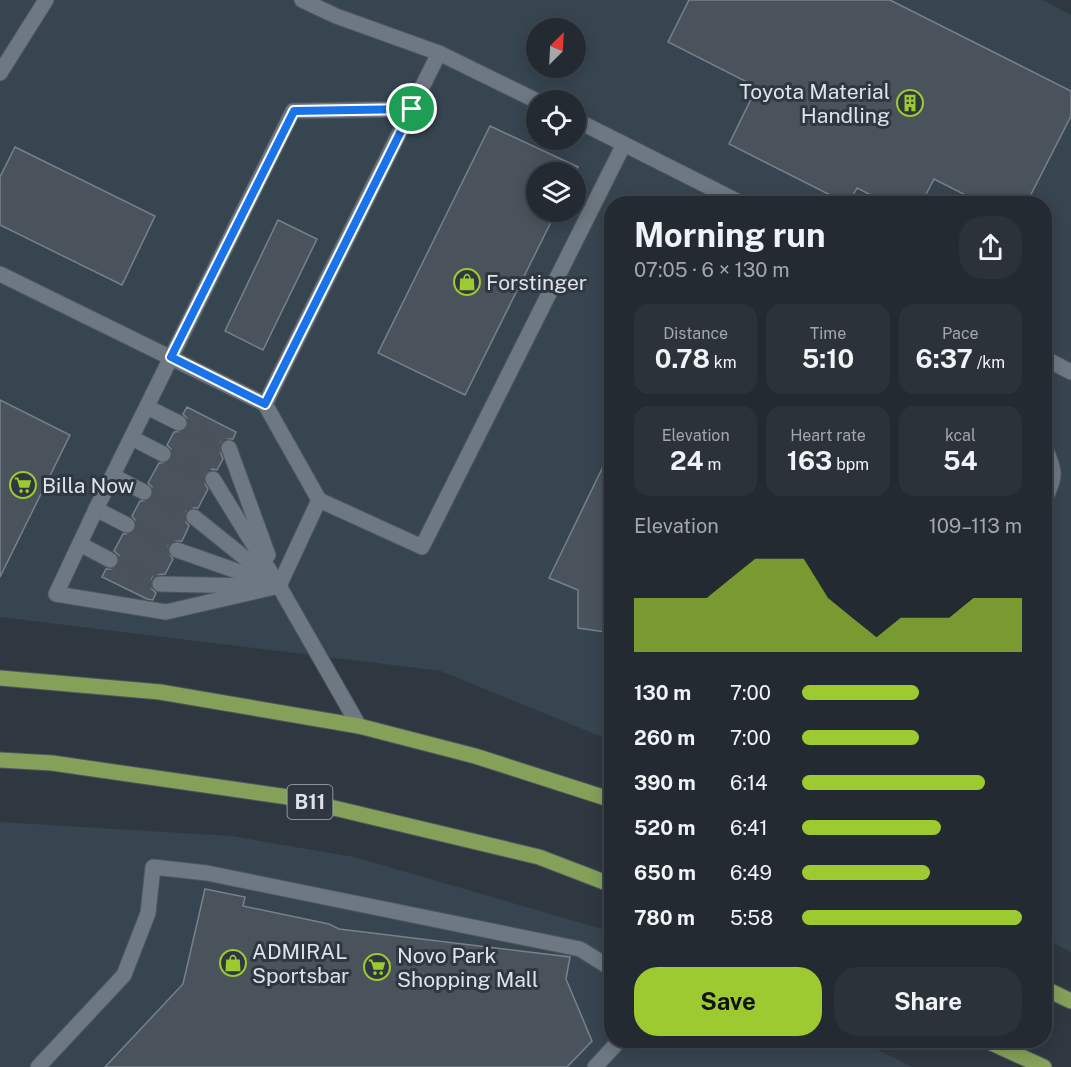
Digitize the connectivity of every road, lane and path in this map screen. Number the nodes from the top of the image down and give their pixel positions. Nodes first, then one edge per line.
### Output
1 (46, 0) edge
2 (302, 0) edge
3 (439, 53) junction
4 (0, 73) edge
5 (526, 96) edge
6 (412, 109) junction
7 (586, 125) edge
8 (624, 144) junction
9 (727, 196) edge
10 (0, 274) edge
11 (171, 357) junction
12 (1052, 362) edge
13 (1071, 372) edge
14 (265, 404) junction
15 (147, 407) junction
16 (179, 423) tunnel mouth
17 (132, 438) junction
18 (229, 448) tunnel mouth
19 (163, 454) tunnel mouth
20 (113, 476) junction
21 (213, 479) tunnel mouth
22 (144, 492) tunnel mouth
23 (319, 500) junction
24 (96, 509) junction
25 (194, 517) tunnel mouth
26 (128, 525) tunnel mouth
27 (80, 544) junction
28 (177, 550) tunnel mouth
29 (110, 560) tunnel mouth
30 (160, 584) tunnel mouth
31 (279, 586) junction
32 (2, 677) edge
33 (359, 726) junction
34 (0, 760) edge
35 (604, 797) edge
36 (604, 882) edge
37 (604, 964) edge
38 (1052, 992) edge
39 (1071, 1001) edge
40 (613, 1048) edge
41 (1002, 1048) edge
42 (38, 1067) edge
43 (595, 1067) edge
44 (1044, 1067) edge

1 - 4 street
2 - 3 street
3 - 5 street
3 - 6 street
6 - 11 street
6 - 14 street
7 - 8 street
8 - 9 street
8 - 23 street
10 - 11 street
11 - 14 street
11 - 15 street
12 - 13 street
14 - 23 street
15 - 16 street
15 - 17 street
17 - 19 street
17 - 20 street
18 - 31 street
20 - 22 street
20 - 24 street
21 - 31 street
23 - 31 street
24 - 26 street
24 - 27 street
25 - 31 street
27 - 29 street
27 - 31 street
28 - 31 street
30 - 31 street
31 - 33 street
32 - 33 main road
33 - 35 main road
34 - 36 main road, B11
37 - 42 street
38 - 39 main road
40 - 43 street
41 - 44 main road

